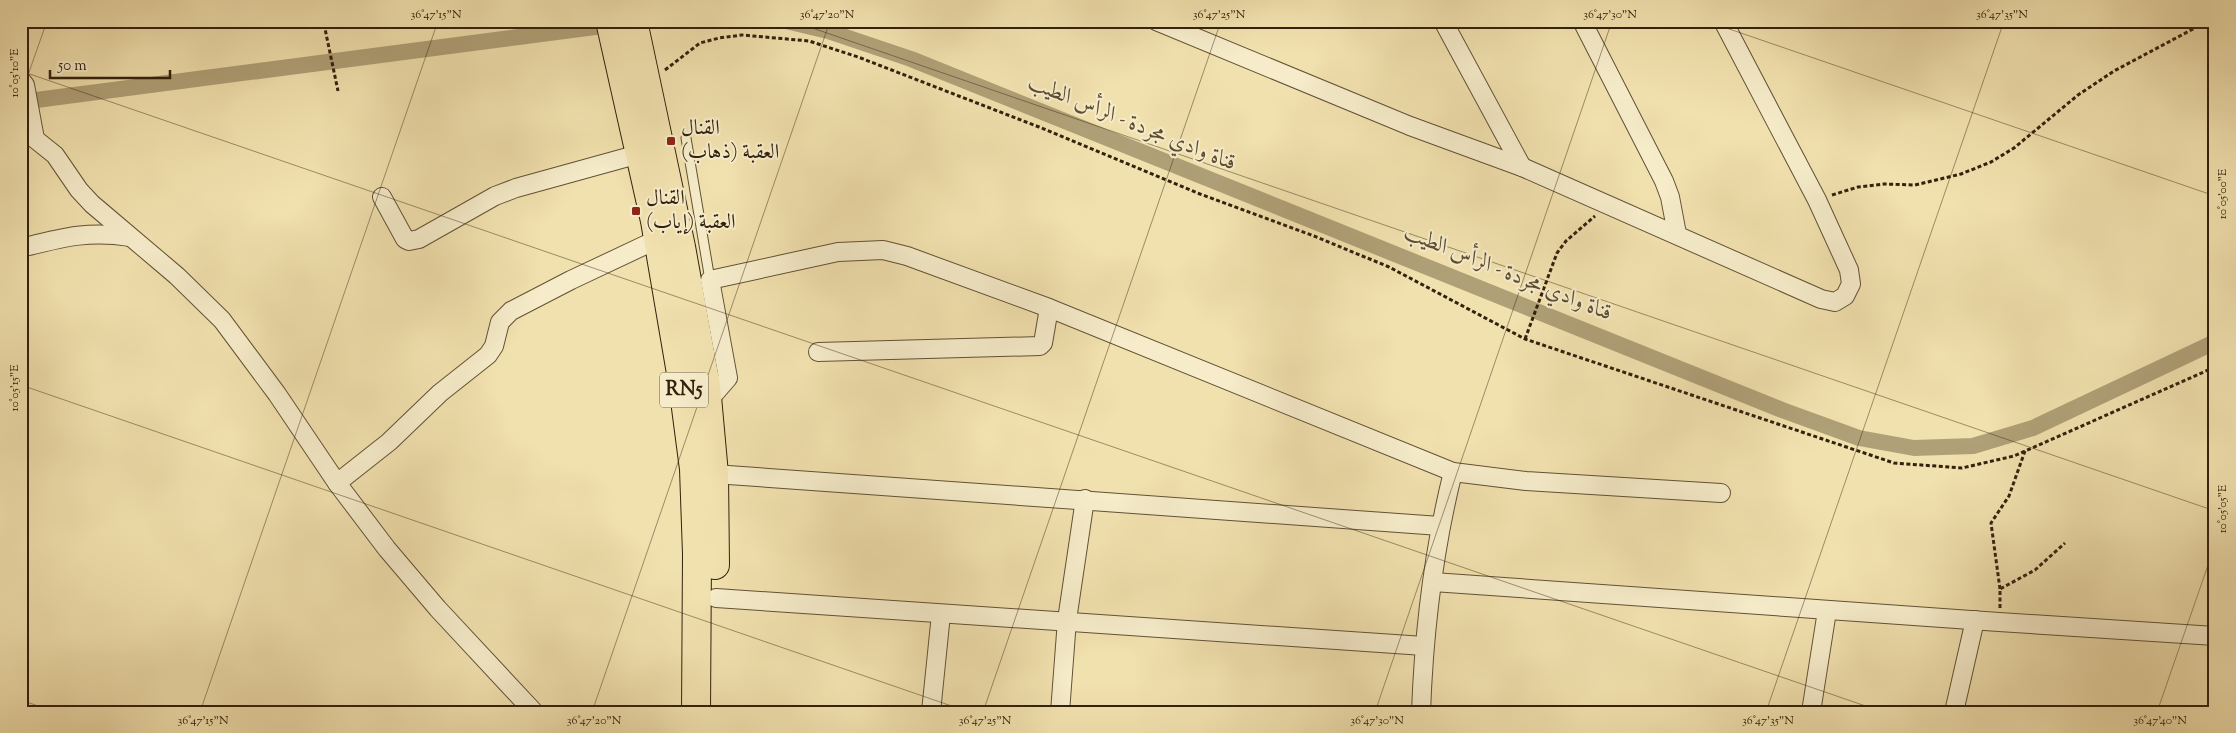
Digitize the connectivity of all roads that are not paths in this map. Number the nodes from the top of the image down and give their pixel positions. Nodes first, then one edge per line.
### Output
1 (610, 21) edge
2 (632, 21) edge
3 (1156, 21) edge
4 (1443, 21) edge
5 (1582, 21) edge
6 (1723, 21) edge
7 (637, 76) junction
8 (23, 83) edge
9 (686, 138) dead end
10 (639, 154) junction
11 (1522, 167) junction
12 (382, 197) dead end
13 (1677, 234) junction
14 (132, 238) junction
15 (658, 239) junction
16 (21, 248) edge
17 (710, 280) junction
18 (1049, 308) junction
19 (818, 352) dead end
20 (708, 401) junction
21 (1454, 472) junction
22 (714, 474) junction
23 (337, 483) junction
24 (1721, 493) dead end
25 (1085, 499) junction
26 (1440, 526) junction
27 (1433, 582) junction
28 (716, 598) junction
29 (1827, 611) junction
30 (942, 614) junction
31 (1067, 620) junction
32 (1975, 620) junction
33 (2215, 636) edge
34 (1424, 646) junction
35 (534, 712) edge
36 (696, 712) edge
37 (715, 712) edge
38 (931, 712) edge
39 (1060, 712) edge
40 (1422, 712) edge
41 (1811, 712) edge
42 (1954, 712) edge

1 - 7 highway, RN5
2 - 7 highway, RN5
3 - 11 street
4 - 11 street
5 - 13 street
6 - 13 street
7 - 10 highway, RN5
7 - 20 highway, RN5
8 - 14 street
9 - 17 lane
10 - 12 street
10 - 15 highway, RN5
11 - 13 street
14 - 16 street
14 - 23 street
15 - 23 street
15 - 36 highway, RN5
17 - 18 street
17 - 20 street
18 - 19 street
18 - 21 street
20 - 22 highway, RN5
21 - 24 street
21 - 26 street
22 - 25 street
22 - 28 highway, RN5
23 - 35 street
25 - 26 street
25 - 31 street
26 - 27 street
27 - 29 street
27 - 34 street
28 - 30 street
28 - 37 highway, RN5
29 - 32 street
29 - 41 street
30 - 31 street
30 - 38 street
31 - 34 street
31 - 39 street
32 - 33 street
32 - 42 street
34 - 40 street

